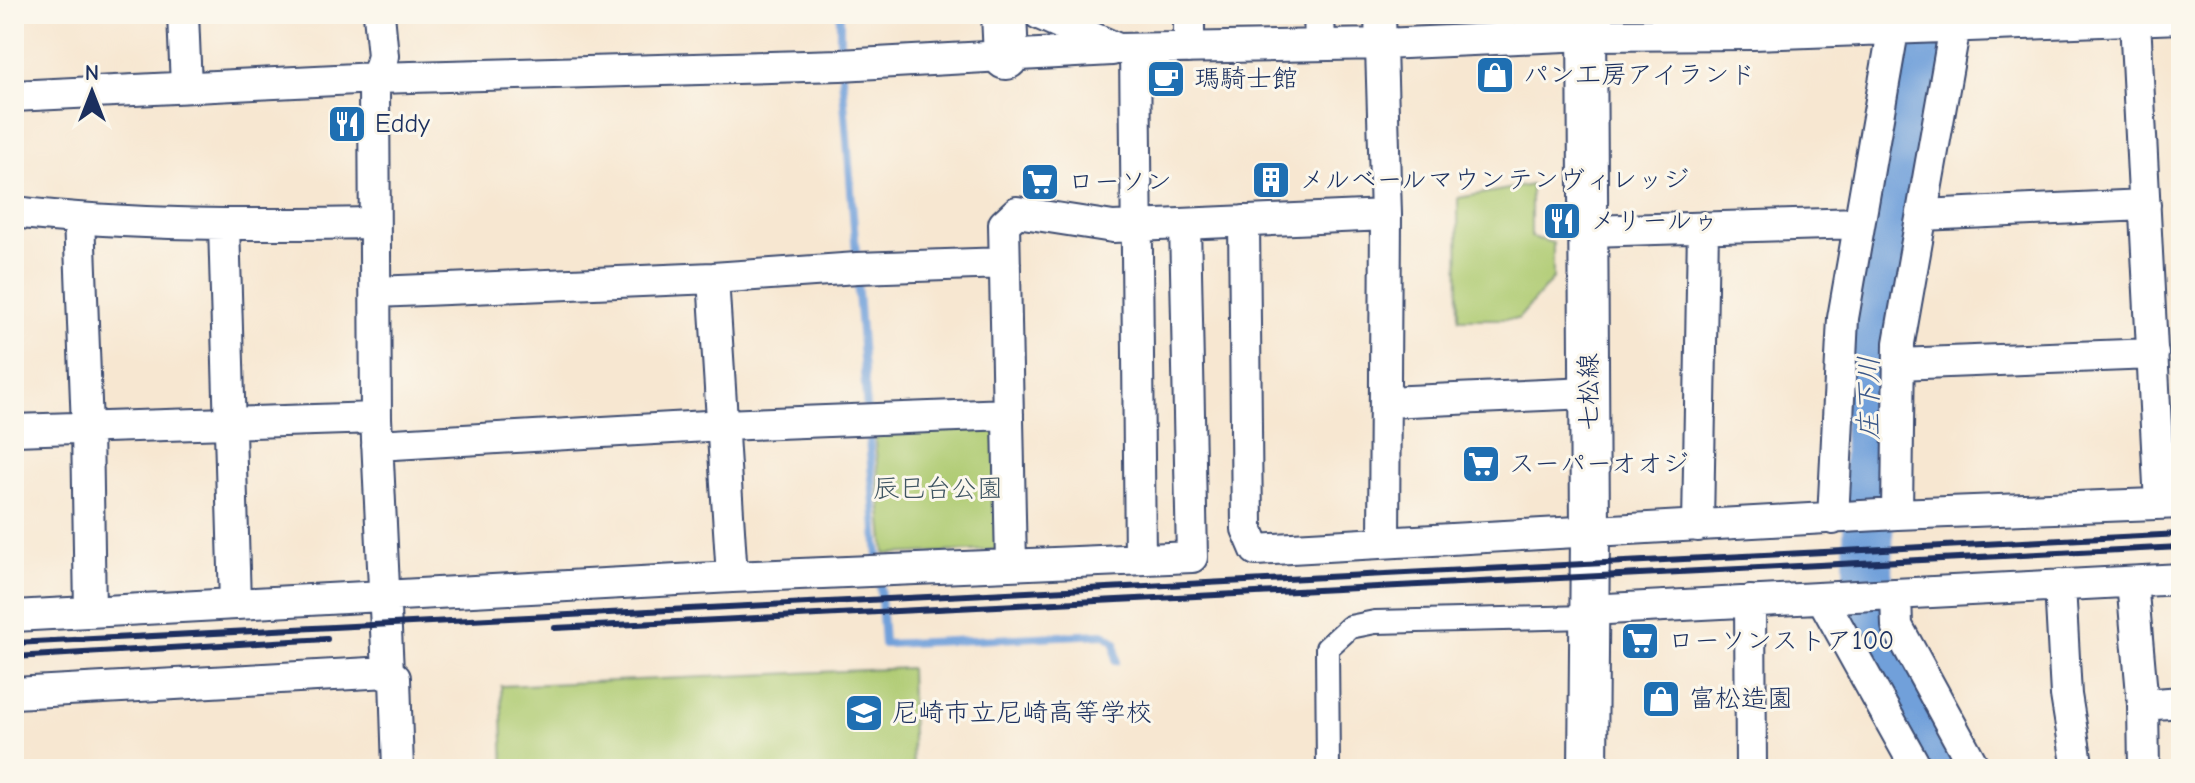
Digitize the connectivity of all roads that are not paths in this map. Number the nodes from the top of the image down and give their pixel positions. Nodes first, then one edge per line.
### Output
1 (183, 14) edge
2 (379, 14) edge
3 (1004, 14) edge
4 (1039, 14) edge
5 (1189, 14) edge
6 (1319, 14) edge
7 (2181, 18) edge
8 (2018, 19) edge
9 (2135, 20) junction
10 (1755, 24) edge
11 (1898, 24) edge
12 (1587, 25) edge
13 (1950, 27) junction
14 (1381, 29) edge
15 (1320, 44) junction
16 (1189, 48) junction
17 (1127, 49) junction
18 (1006, 57) junction
19 (376, 78) junction
20 (186, 87) junction
21 (14, 96) edge
22 (2145, 205) junction
23 (14, 212) edge
24 (1386, 215) junction
25 (1922, 215) junction
26 (79, 219) junction
27 (1244, 221) junction
28 (374, 223) junction
29 (1859, 223) junction
30 (1185, 224) junction
31 (224, 225) junction
32 (1136, 226) junction
33 (1703, 227) junction
34 (1589, 231) junction
35 (1005, 263) junction
36 (713, 278) junction
37 (376, 292) junction
38 (2153, 354) junction
39 (1898, 364) junction
40 (1589, 393) junction
41 (1386, 402) junction
42 (1008, 414) junction
43 (230, 422) junction
44 (724, 425) junction
45 (87, 427) junction
46 (14, 430) edge
47 (376, 432) junction
48 (2170, 504) edge
49 (1892, 514) junction
50 (1840, 518) junction
51 (1698, 526) junction
52 (1590, 533) junction
53 (1384, 541) junction
54 (1140, 559) junction
55 (1011, 565) junction
56 (732, 577) junction
57 (2181, 579) edge
58 (2132, 582) junction
59 (2060, 585) junction
60 (1892, 594) junction
61 (384, 596) junction
62 (1833, 597) junction
63 (1750, 601) junction
64 (235, 603) junction
65 (90, 612) junction
66 (1588, 613) junction
67 (14, 616) edge
68 (388, 672) junction
69 (14, 693) edge
70 (2181, 702) edge
71 (2143, 705) junction
72 (398, 769) edge
73 (1328, 769) edge
74 (1588, 769) edge
75 (1751, 769) edge
76 (1917, 769) edge
77 (1975, 769) edge
78 (2078, 769) edge
79 (2144, 769) edge

1 - 20 street
2 - 19 street
3 - 18 main road
4 - 17 street
5 - 16 street
6 - 15 street
7 - 9 street
8 - 9 street
8 - 13 street
9 - 22 street
10 - 11 street
10 - 12 street
11 - 13 street
11 - 29 street
12 - 14 street
12 - 34 street, 七松線
13 - 25 street
14 - 15 street
14 - 24 street
15 - 16 street
16 - 17 street
17 - 18 street
17 - 32 street
18 - 19 street
19 - 20 street
19 - 28 street
20 - 21 street
22 - 25 street
22 - 38 street
23 - 26 street
24 - 27 street
24 - 41 street
25 - 39 street
26 - 31 street
26 - 45 street
27 - 30 street
27 - 53 street
28 - 31 street
28 - 37 street
29 - 33 street
29 - 50 street
30 - 32 street
30 - 54 street
31 - 43 street
32 - 35 street
32 - 54 street
33 - 34 street
33 - 51 street
34 - 40 street, 七松線
35 - 36 street
35 - 42 street
36 - 37 street
36 - 44 street
37 - 47 street
38 - 39 street
38 - 48 street
39 - 49 street
40 - 41 street
40 - 52 street, 七松線
41 - 53 street
42 - 44 street
42 - 55 street
43 - 45 street
43 - 47 street
43 - 64 street
44 - 47 street
44 - 56 street
45 - 46 street
45 - 65 street
47 - 61 street
48 - 49 street
49 - 50 street
50 - 51 street
51 - 52 street
52 - 53 street
52 - 66 street, 七松線
54 - 55 street
55 - 56 street
56 - 61 street
57 - 58 street
58 - 59 street
58 - 71 street
59 - 60 street
59 - 78 street
60 - 62 street
60 - 77 street
61 - 64 street
61 - 68 street
62 - 63 street
62 - 76 street
63 - 66 street
63 - 75 street
64 - 65 street
65 - 67 street
66 - 73 street
66 - 74 street, 七松線
68 - 69 street
68 - 72 street
70 - 71 street
71 - 79 street

